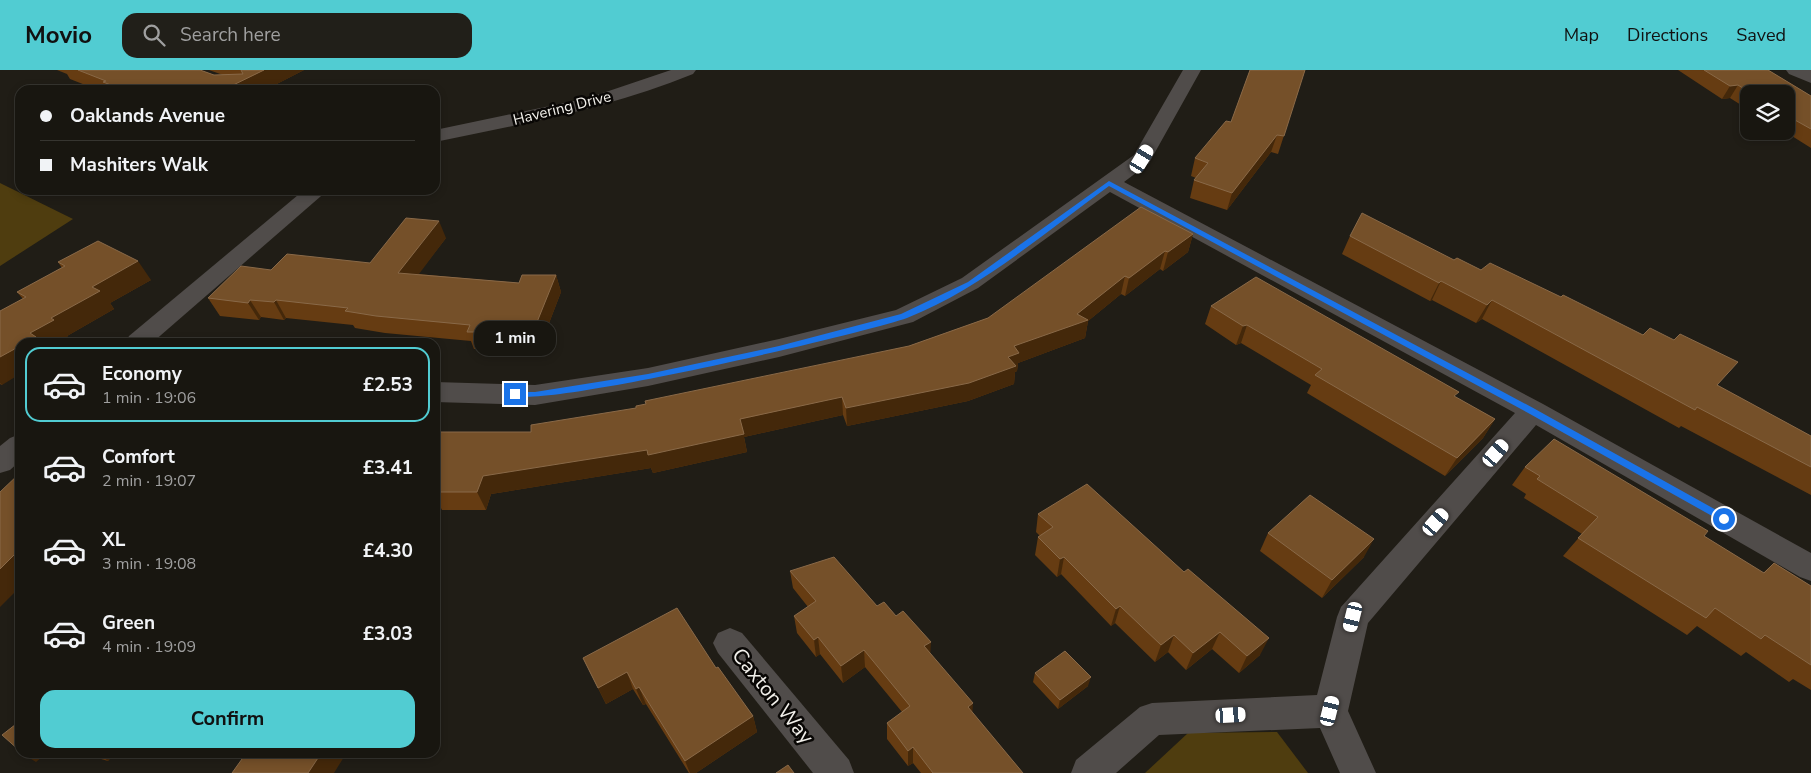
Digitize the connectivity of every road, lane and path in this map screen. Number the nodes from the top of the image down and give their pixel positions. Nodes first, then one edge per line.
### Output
1 (687, 70) edge
2 (1192, 70) edge
3 (1795, 70) edge
4 (1811, 78) edge
5 (440, 135) edge
6 (1109, 183) junction
7 (311, 195) edge
8 (143, 338) edge
9 (440, 392) edge
10 (1533, 412) junction
11 (15, 449) edge
12 (0, 462) edge
13 (1811, 568) edge
14 (730, 643) dead end
15 (1330, 711) junction
16 (836, 773) edge
17 (1089, 773) edge
18 (1358, 773) edge

1 - 5 street, Havering Drive
2 - 6 street
3 - 4 street
6 - 9 street
6 - 10 street
7 - 8 street
10 - 13 street
10 - 15 street
11 - 12 street
14 - 16 street, Caxton Way
15 - 17 street
15 - 18 street

